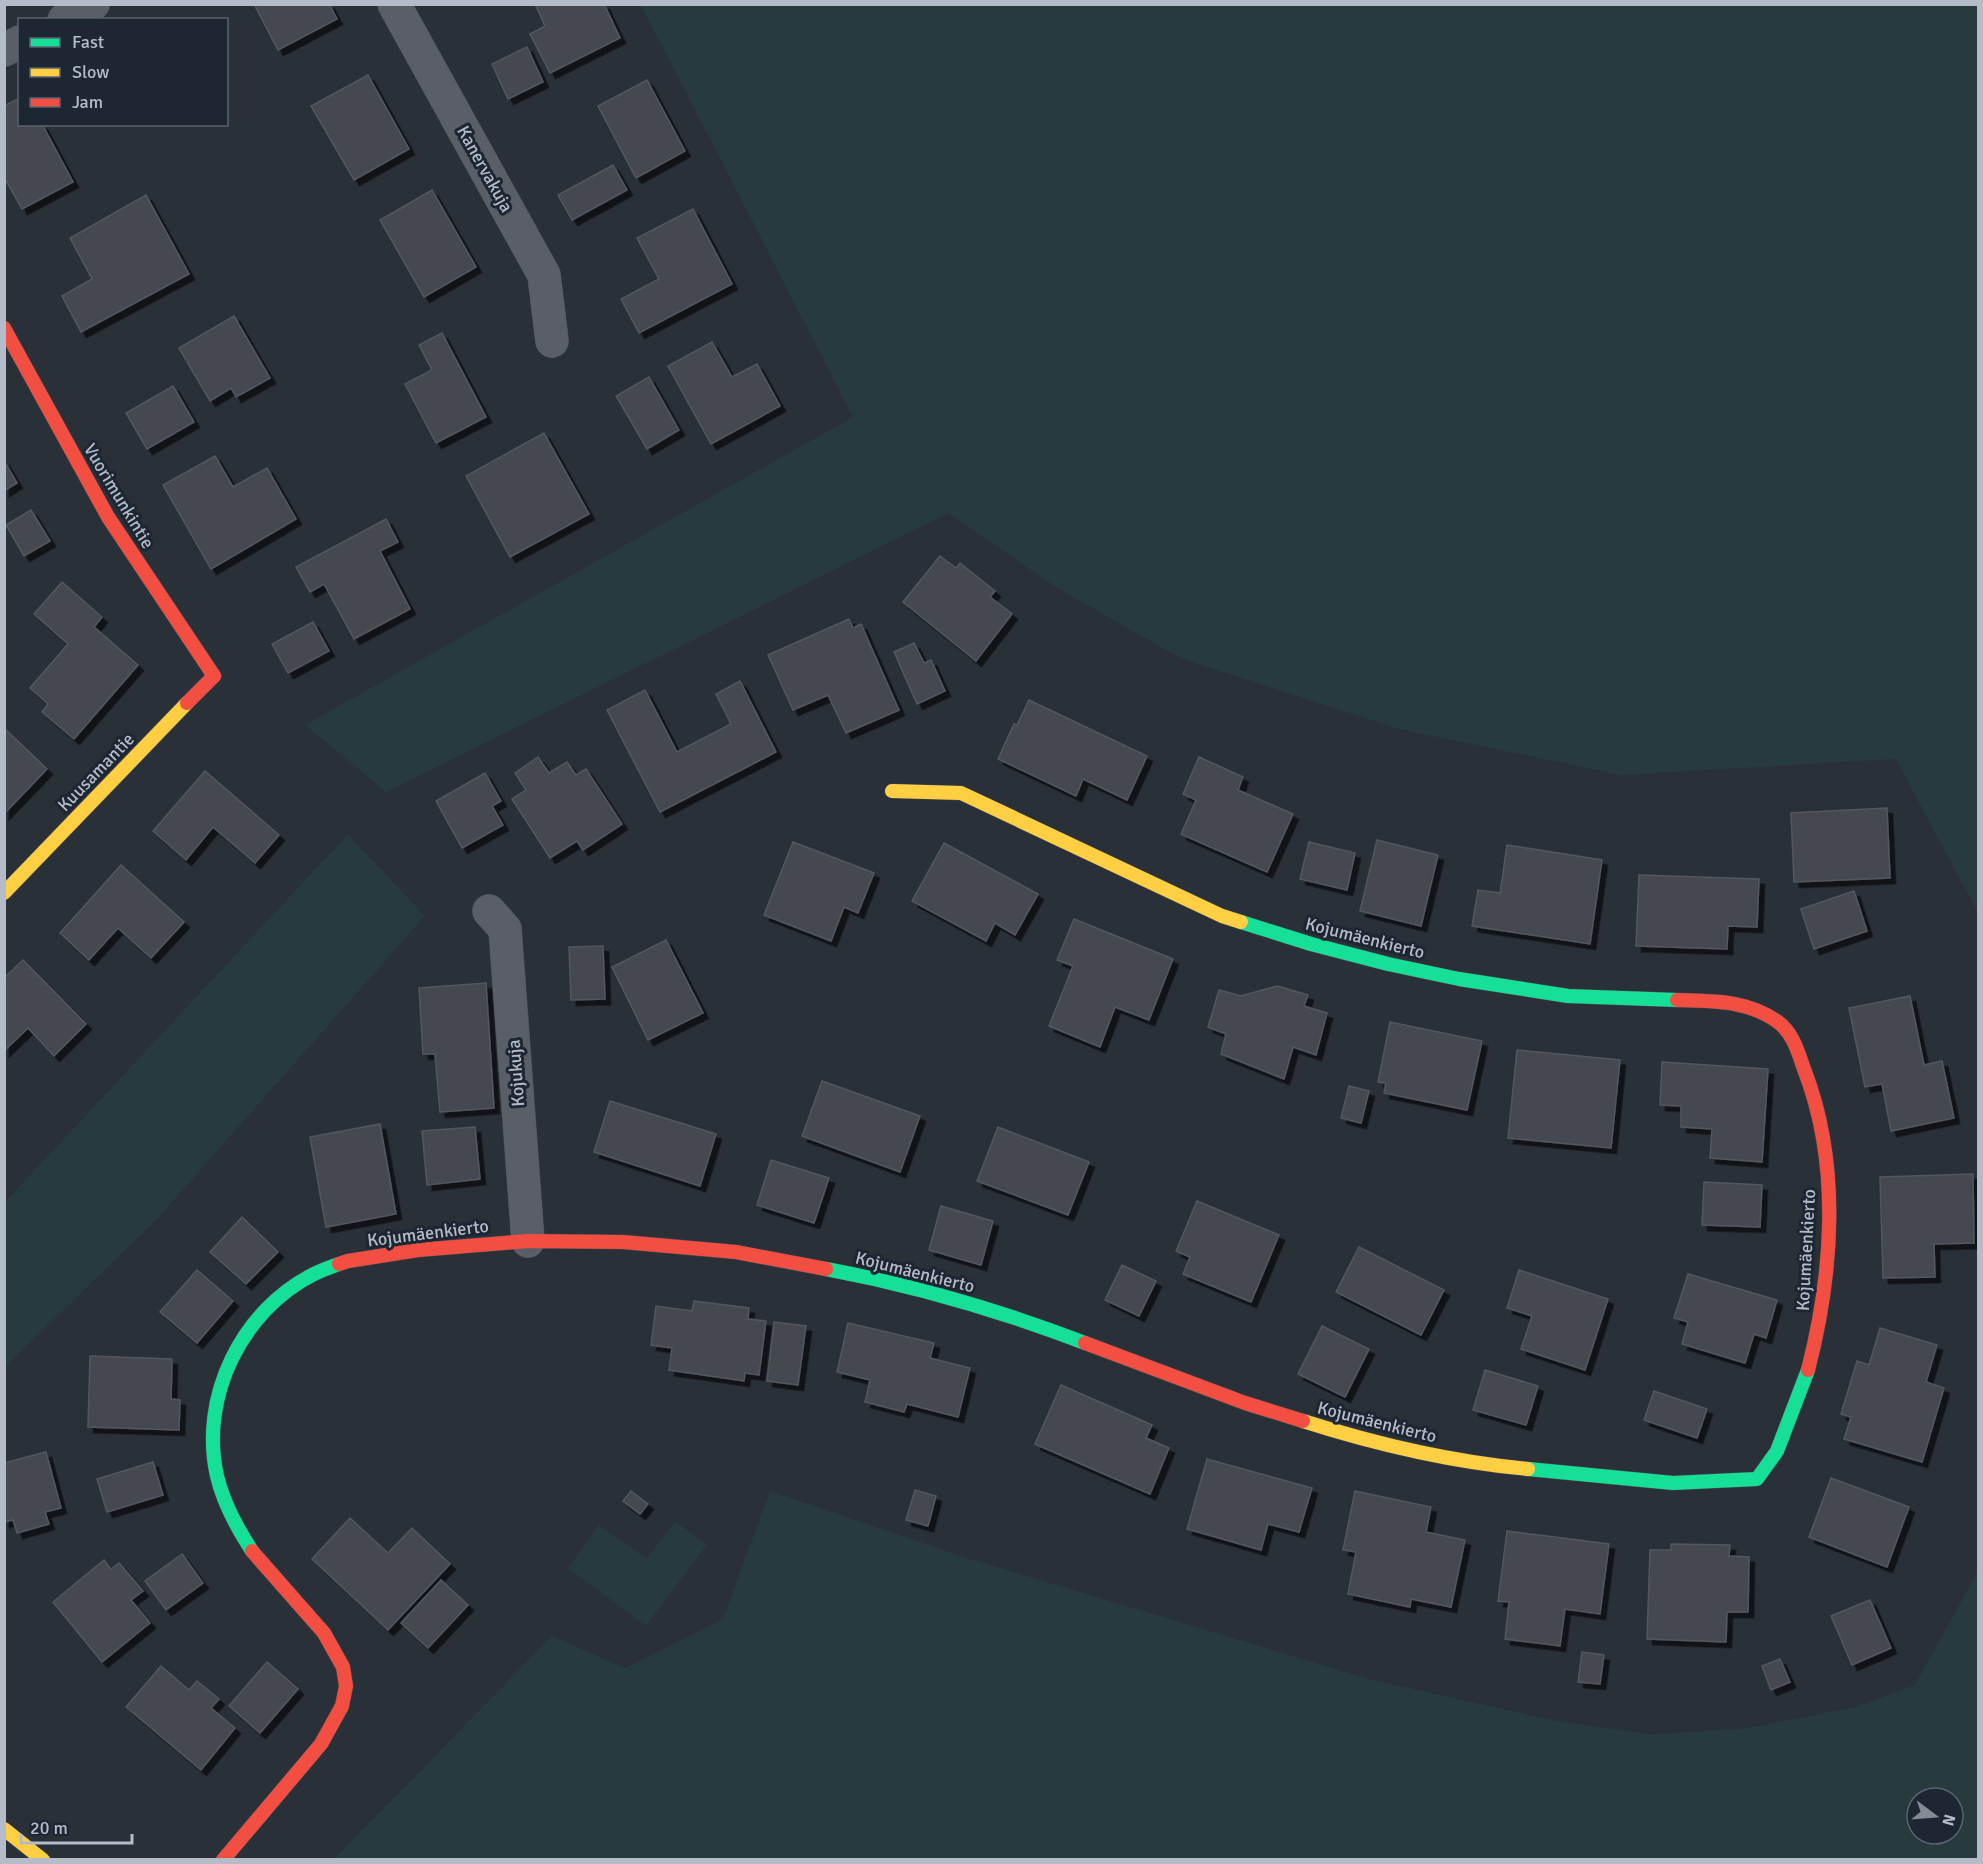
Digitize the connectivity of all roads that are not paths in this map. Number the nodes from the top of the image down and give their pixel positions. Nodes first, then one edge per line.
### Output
1 (93, 4) edge
2 (394, 4) edge
3 (68, 18) edge
4 (18, 43) edge
5 (4, 50) edge
6 (6, 336) edge
7 (552, 341) dead end
8 (214, 676) joint
9 (892, 791) dead end
10 (4, 893) edge
11 (489, 911) dead end
12 (528, 1240) junction
13 (4, 1829) edge
14 (43, 1860) edge
15 (222, 1860) edge

1 - 3 street
2 - 7 street, Kanervakuja
4 - 5 street
6 - 8 street, Vuorimunkintie
8 - 10 street, Kuusamantie
9 - 12 street, Kojumäenkierto
11 - 12 street, Kojukuja
12 - 15 street, Kojumäenkierto
13 - 14 street

